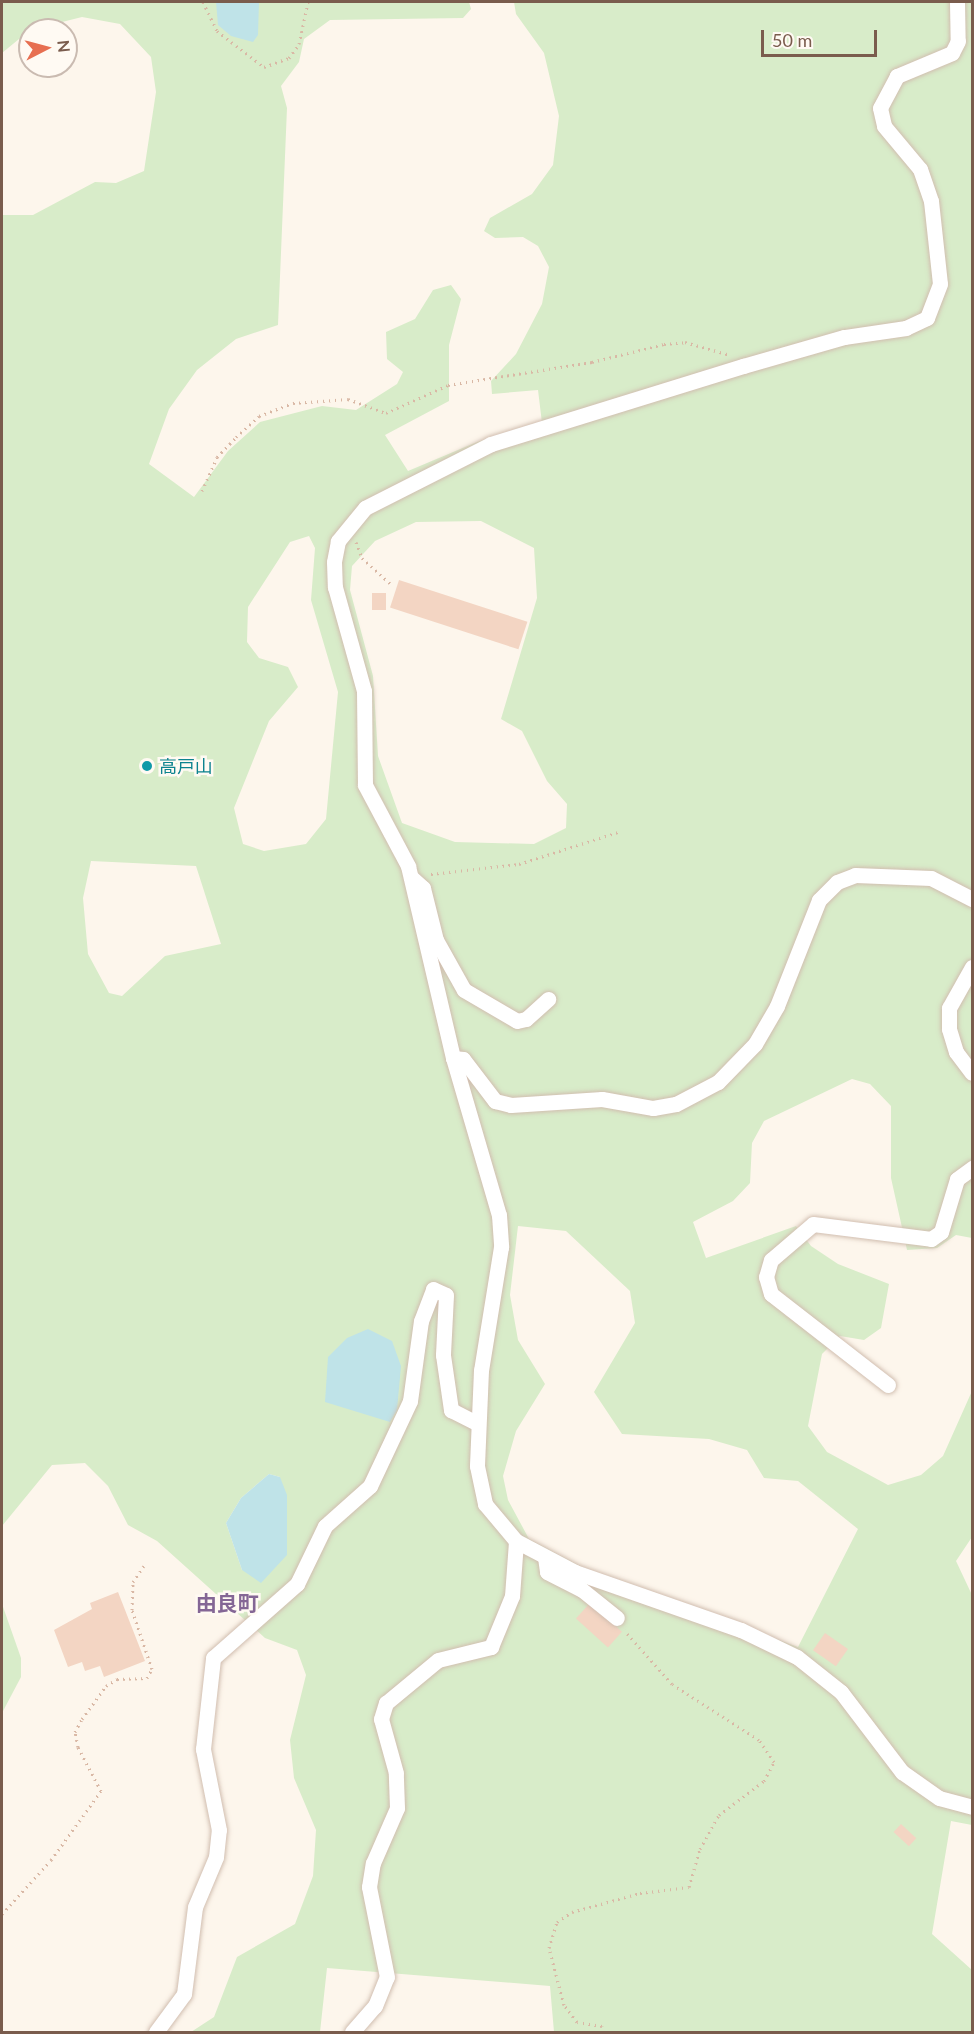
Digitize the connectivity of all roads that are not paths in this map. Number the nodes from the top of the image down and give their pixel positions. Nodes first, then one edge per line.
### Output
1 (957, 2) edge
2 (410, 876) junction
3 (972, 899) edge
4 (972, 968) edge
5 (548, 999) dead end
6 (453, 1058) junction
7 (972, 1073) edge
8 (972, 1168) edge
9 (888, 1385) dead end
10 (478, 1425) junction
11 (516, 1541) junction
12 (545, 1557) junction
13 (617, 1618) road end
14 (972, 1807) edge
15 (156, 2032) edge
16 (352, 2032) edge

1 - 2 street
2 - 5 street
2 - 6 street
3 - 6 street
4 - 7 street
6 - 10 street
8 - 9 street
10 - 11 street
10 - 15 street
11 - 12 street
11 - 16 street
12 - 13 street
12 - 14 street

